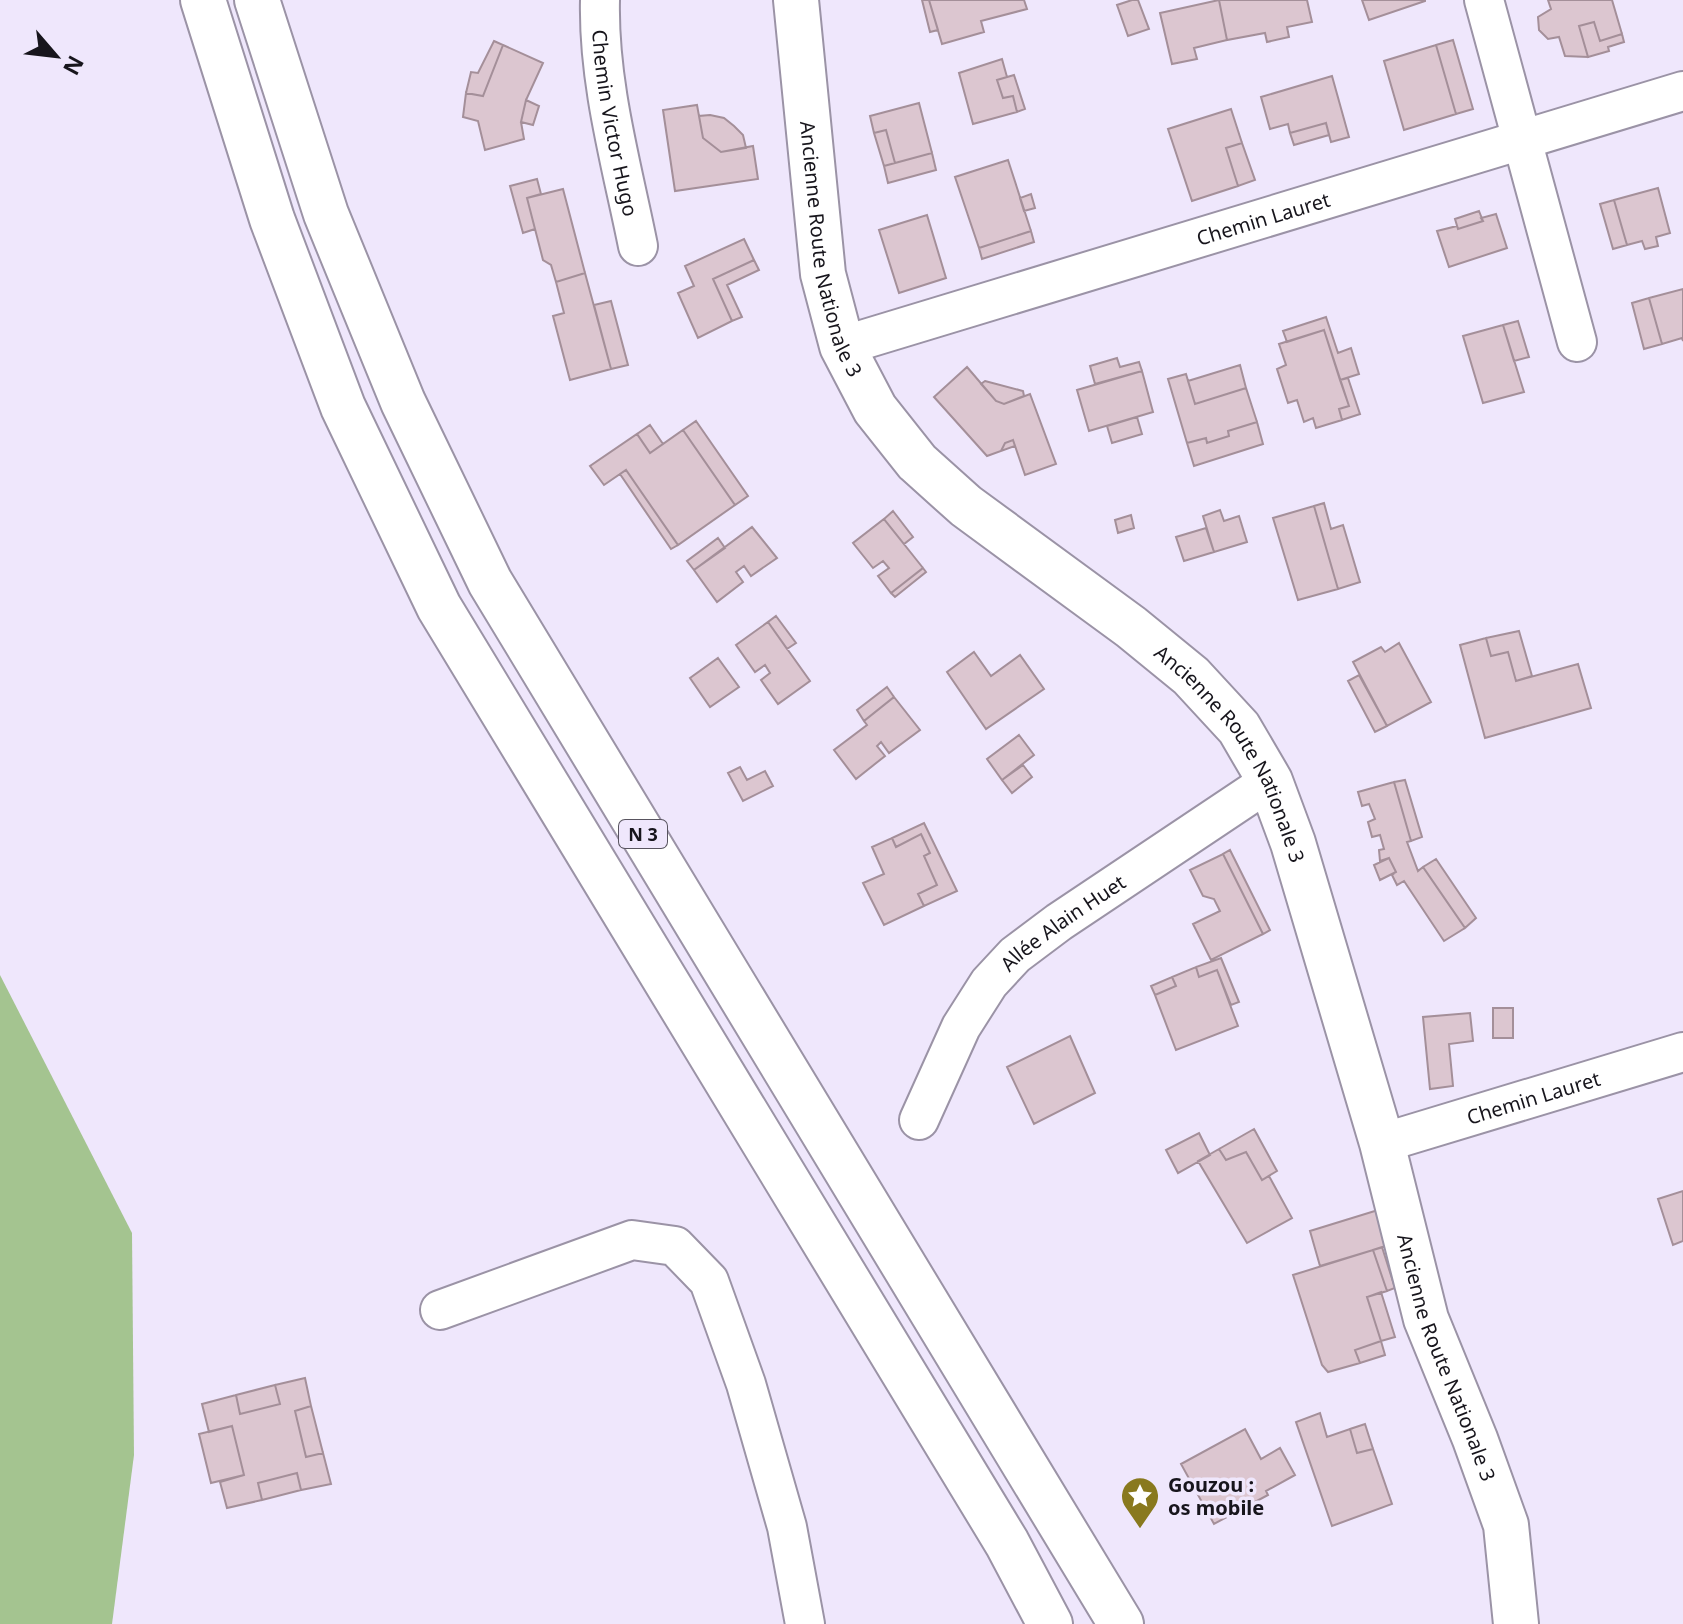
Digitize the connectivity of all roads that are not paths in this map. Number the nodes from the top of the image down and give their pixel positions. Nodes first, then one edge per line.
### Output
1 (203, 0) edge
2 (257, 0) edge
3 (600, 0) edge
4 (796, 0) edge
5 (1484, 0) edge
6 (1683, 91) edge
7 (1522, 140) junction
8 (638, 246) dead end
9 (1577, 342) dead end
10 (842, 346) junction
11 (1270, 781) junction
12 (1683, 1052) edge
13 (919, 1120) dead end
14 (1382, 1143) junction
15 (440, 1310) dead end
16 (805, 1624) edge
17 (1050, 1624) edge
18 (1121, 1624) edge
19 (1516, 1624) edge

1 - 17 main road, N 3
2 - 18 main road, N 3
3 - 8 street, Chemin Victor Hugo
4 - 10 main road, Ancienne Route Nationale 3
5 - 7 street
6 - 7 street, Chemin Lauret
7 - 9 street
7 - 10 street, Chemin Lauret
10 - 11 main road, Ancienne Route Nationale 3
11 - 13 street, Allée Alain Huet
11 - 14 main road, Ancienne Route Nationale 3
12 - 14 street, Chemin Lauret
14 - 19 main road, Ancienne Route Nationale 3
15 - 16 street

